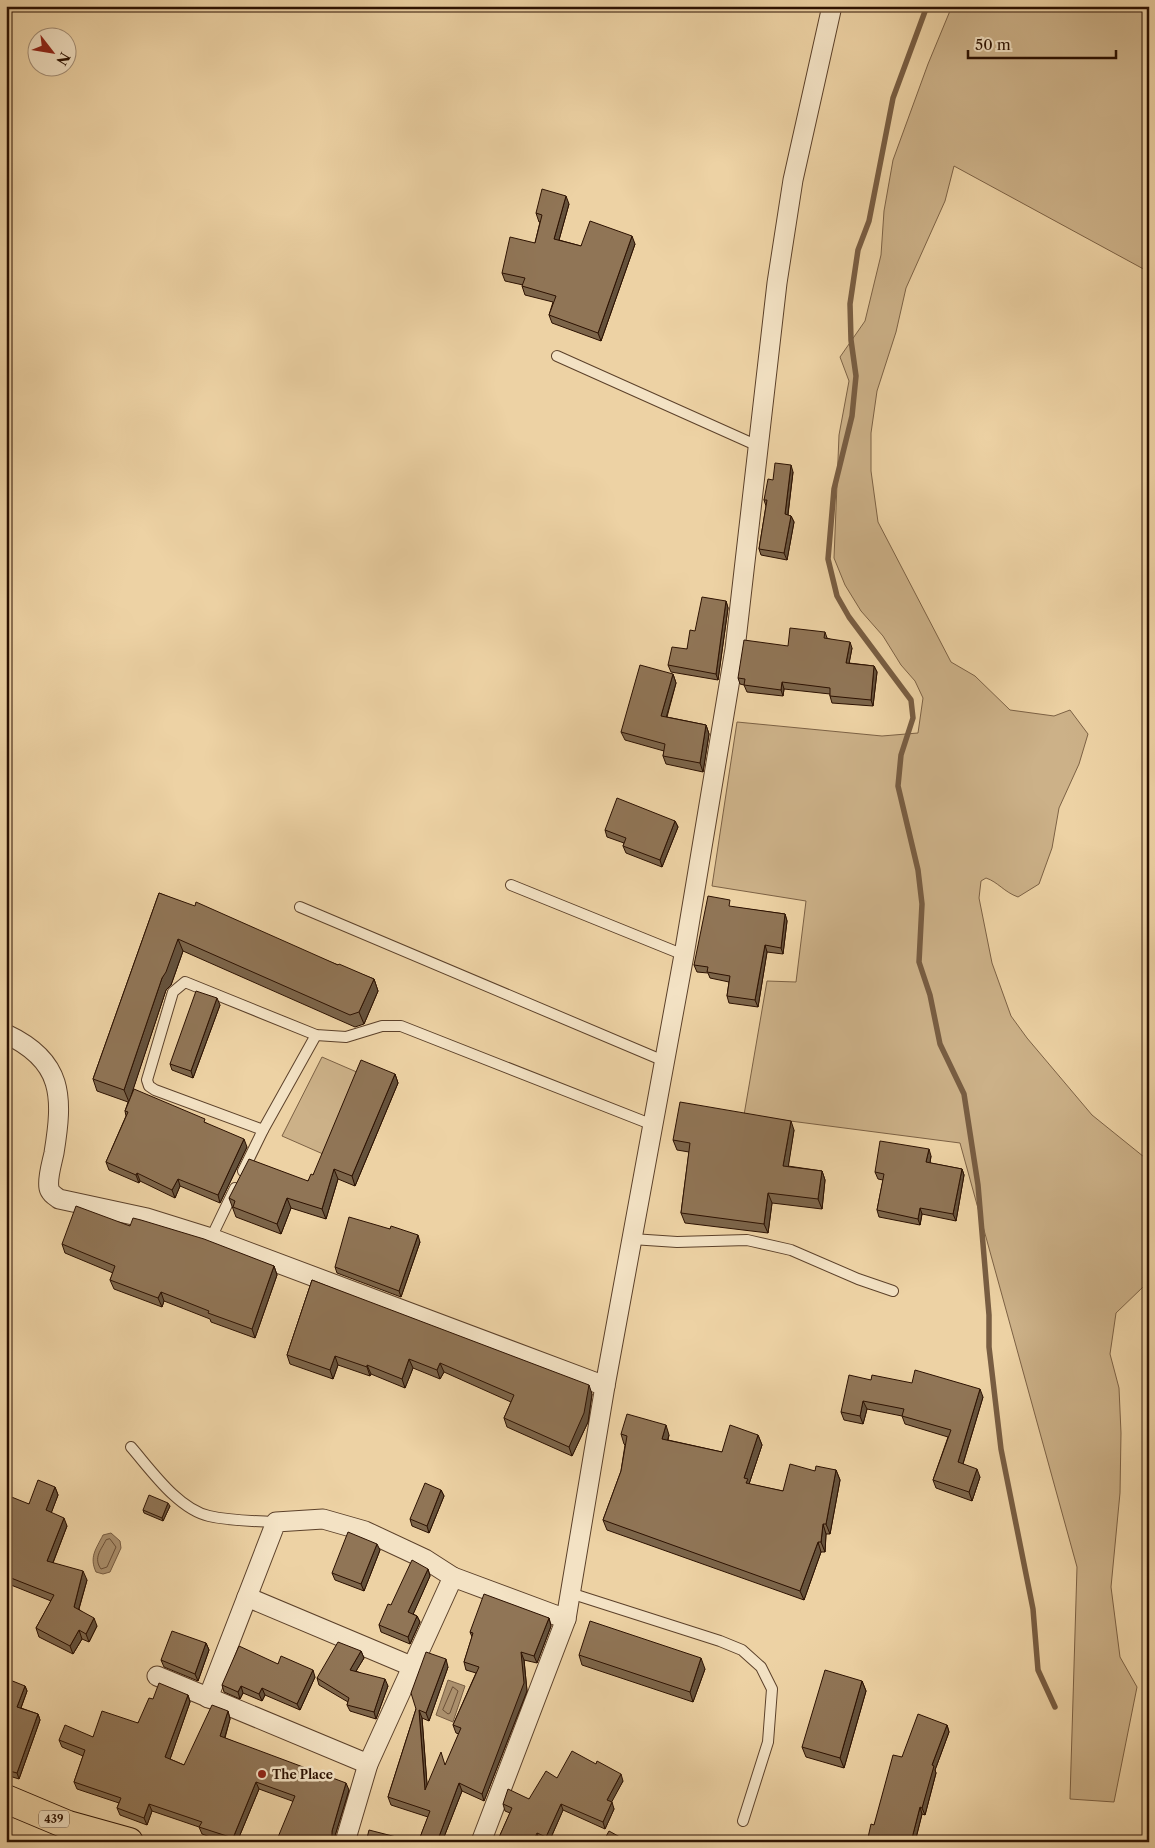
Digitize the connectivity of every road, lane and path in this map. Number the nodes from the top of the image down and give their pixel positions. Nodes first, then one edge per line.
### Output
1 (832, 6) edge
2 (557, 356) dead end
3 (758, 446) junction
4 (511, 885) dead end
5 (300, 907) dead end
6 (684, 955) junction
7 (6, 1034) edge
8 (316, 1035) junction
9 (664, 1061) junction
10 (653, 1125) junction
11 (263, 1130) junction
12 (211, 1238) junction
13 (632, 1239) junction
14 (893, 1291) dead end
15 (605, 1386) junction
16 (132, 1447) dead end
17 (276, 1522) junction
18 (453, 1577) junction
19 (570, 1593) junction
20 (247, 1597) junction
21 (566, 1619) junction
22 (411, 1666) junction
23 (157, 1676) dead end
24 (208, 1698) junction
25 (368, 1764) junction
26 (6, 1799) edge
27 (744, 1821) dead end
28 (101, 1838) edge
29 (129, 1842) edge
30 (345, 1842) edge
31 (481, 1842) edge

1 - 3 street
2 - 3 lane
3 - 6 street
4 - 6 lane
5 - 9 lane
6 - 9 street
7 - 12 street
8 - 10 lane
8 - 11 lane
8 - 11 lane
9 - 10 street
10 - 13 street
11 - 12 lane
12 - 15 street
13 - 14 lane
13 - 15 street
15 - 19 street
16 - 17 lane
17 - 18 street
17 - 20 street
18 - 21 street
18 - 22 street
19 - 21 street
19 - 27 lane
20 - 22 street
20 - 24 street
21 - 31 street
22 - 25 street
23 - 24 street
24 - 25 street
25 - 30 street
26 - 28 main road, 439
28 - 29 main road, 439

